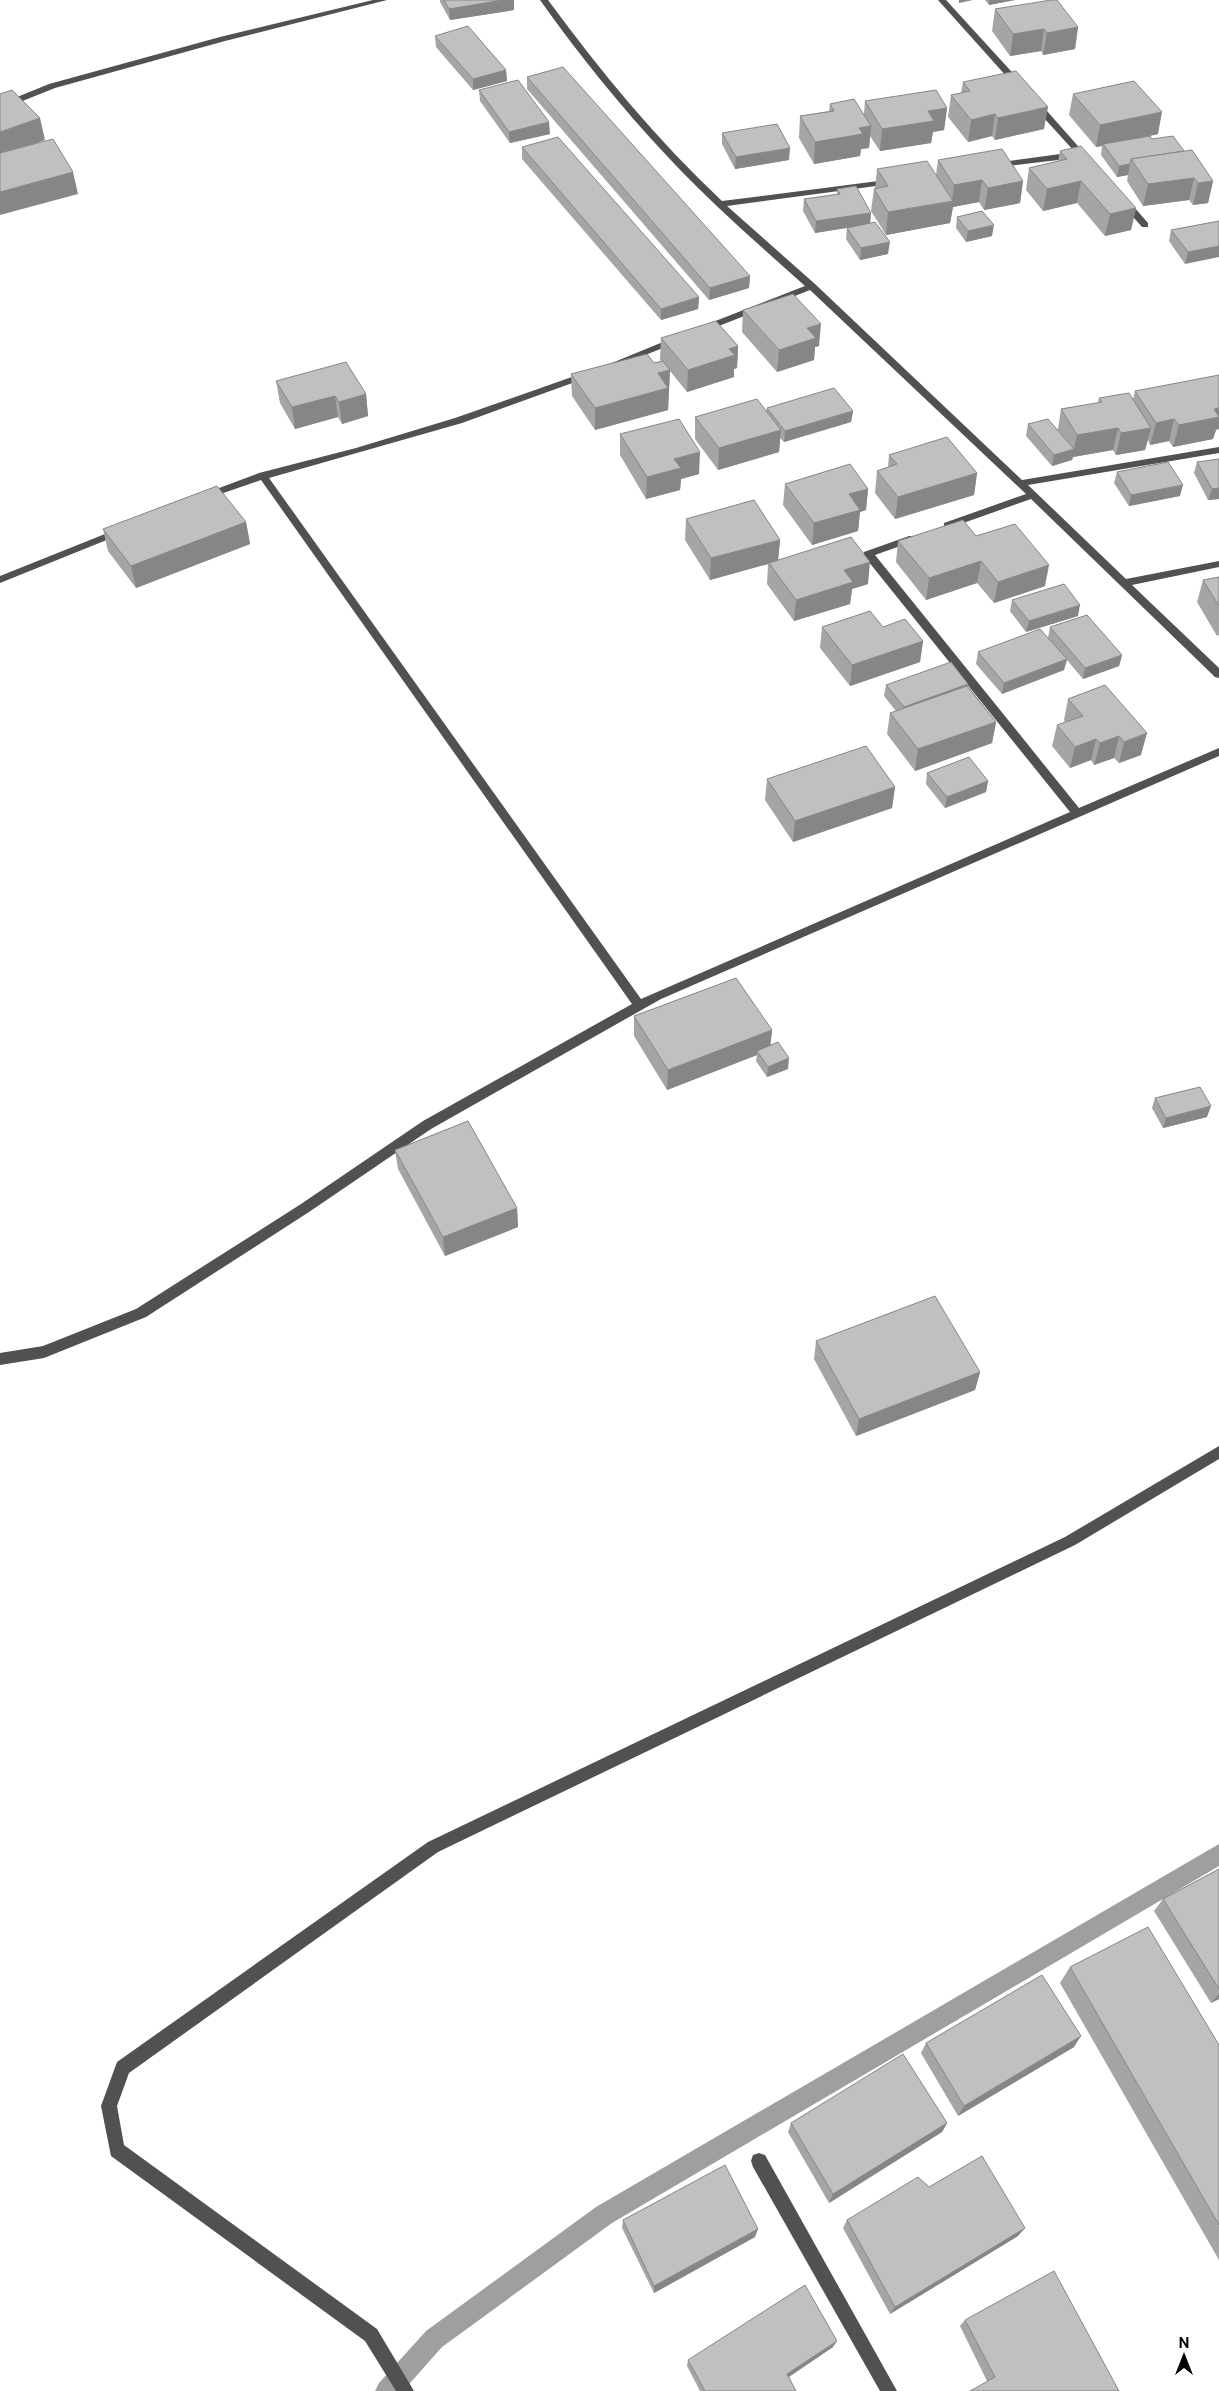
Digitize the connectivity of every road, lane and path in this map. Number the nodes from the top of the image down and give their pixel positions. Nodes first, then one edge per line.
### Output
1 (383, 0) edge
2 (544, 0) edge
3 (942, 0) edge
4 (0, 107) edge
5 (984, 168) edge
6 (906, 178) edge
7 (1119, 197) edge
8 (720, 204) junction
9 (1145, 225) dead end
10 (812, 286) junction
11 (1219, 450) edge
12 (262, 475) junction
13 (1021, 483) junction
14 (1032, 495) junction
15 (192, 502) edge
16 (128, 528) edge
17 (941, 528) edge
18 (923, 534) edge
19 (1219, 564) edge
20 (0, 580) edge
21 (1124, 583) junction
22 (1219, 674) edge
23 (1219, 752) edge
24 (1077, 813) junction
25 (639, 1006) junction
26 (0, 1359) edge
27 (1219, 1452) edge
28 (759, 2161) dead end
29 (404, 2388) edge
30 (889, 2391) edge

1 - 4 street
2 - 8 street
3 - 5 street
6 - 8 street
7 - 9 street
8 - 10 street
10 - 12 street
10 - 13 street
11 - 13 street
12 - 15 street
12 - 25 street
13 - 14 street
14 - 17 street
14 - 21 street
16 - 20 street
18 - 24 street
19 - 21 street
21 - 22 street
23 - 24 street
24 - 25 street
25 - 26 street
27 - 29 street
28 - 30 street

